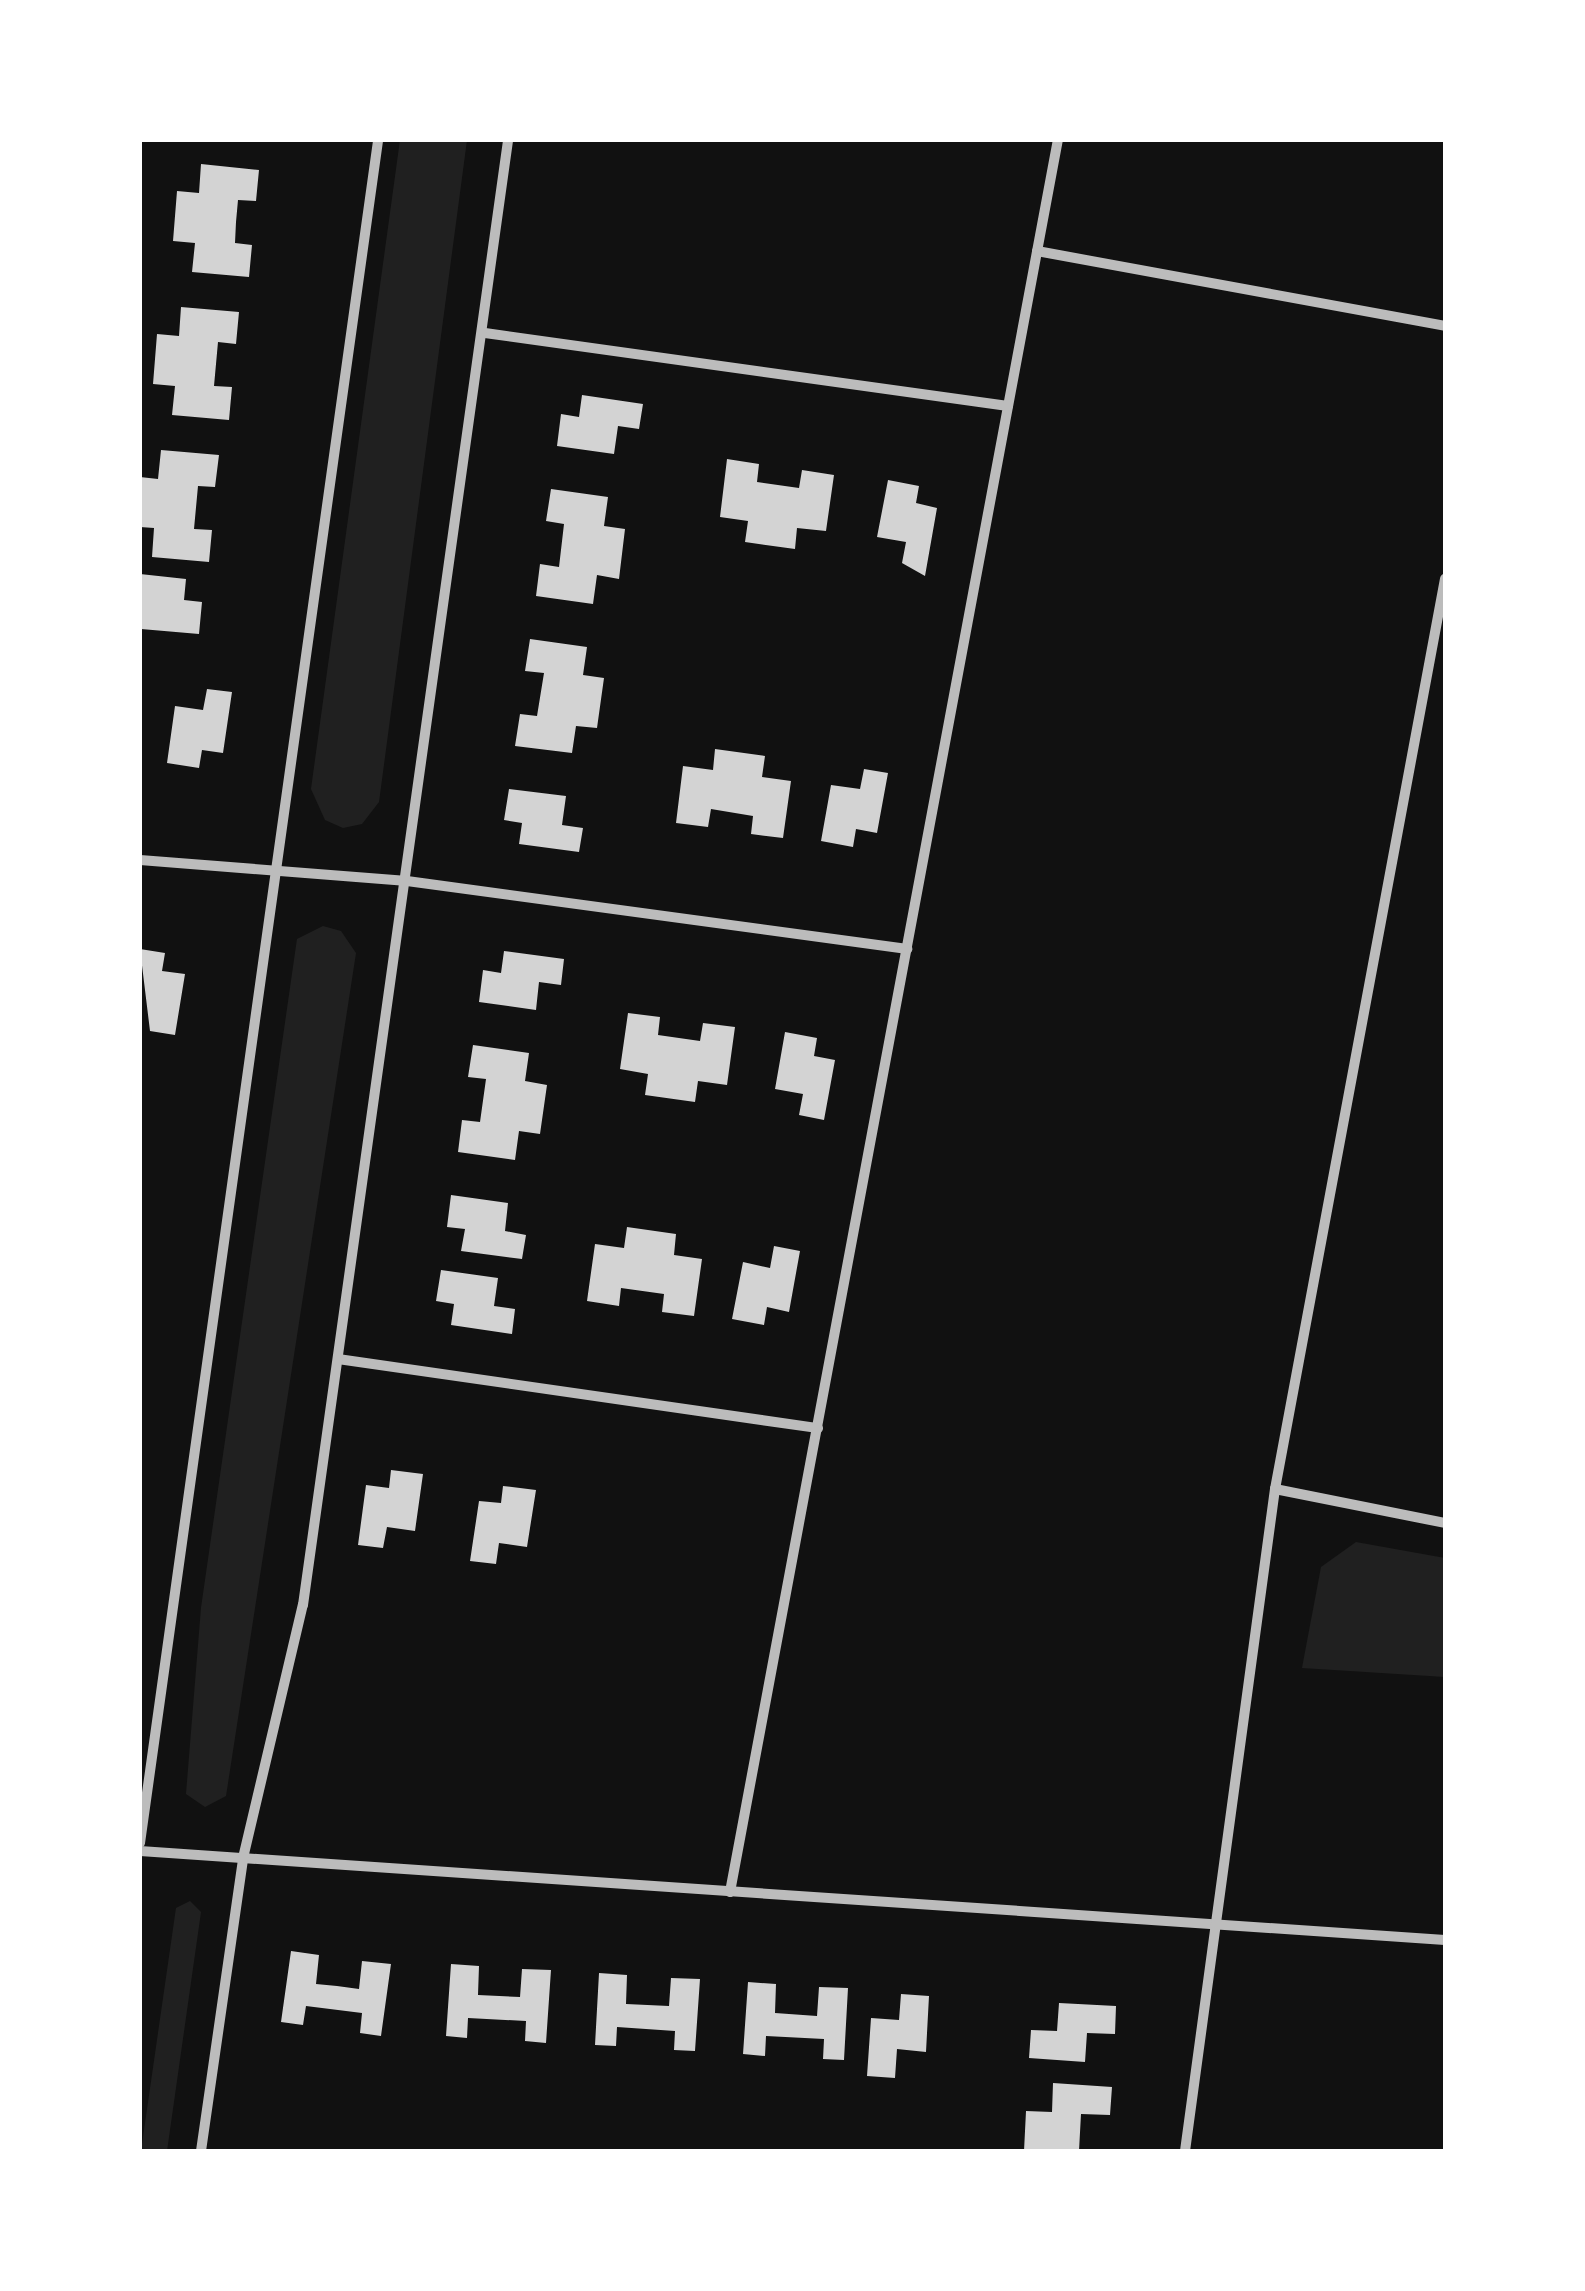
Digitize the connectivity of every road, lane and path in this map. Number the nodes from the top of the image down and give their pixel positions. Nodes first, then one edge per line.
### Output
1 (378, 140) edge
2 (508, 140) edge
3 (1058, 140) edge
4 (1037, 251) junction
5 (1445, 326) edge
6 (485, 333) junction
7 (1008, 406) junction
8 (1445, 579) edge
9 (140, 860) edge
10 (276, 870) junction
11 (406, 881) junction
12 (907, 950) junction
13 (338, 1359) junction
14 (818, 1428) junction
15 (1275, 1488) junction
16 (1445, 1522) edge
17 (140, 1847) edge
18 (243, 1858) junction
19 (730, 1892) junction
20 (1213, 1925) junction
21 (1445, 1940) edge
22 (201, 2151) edge
23 (1185, 2151) edge

1 - 10 street
2 - 6 street
3 - 4 street
4 - 5 street
4 - 7 street
6 - 7 street
6 - 11 street
7 - 12 street
8 - 15 street
9 - 10 street
10 - 11 street
10 - 17 street
11 - 12 street
11 - 13 street
12 - 14 street
13 - 14 street
13 - 18 street
14 - 19 street
15 - 16 street
15 - 20 street
17 - 18 street
18 - 19 street
18 - 22 street
19 - 20 street
20 - 21 street
20 - 23 street

